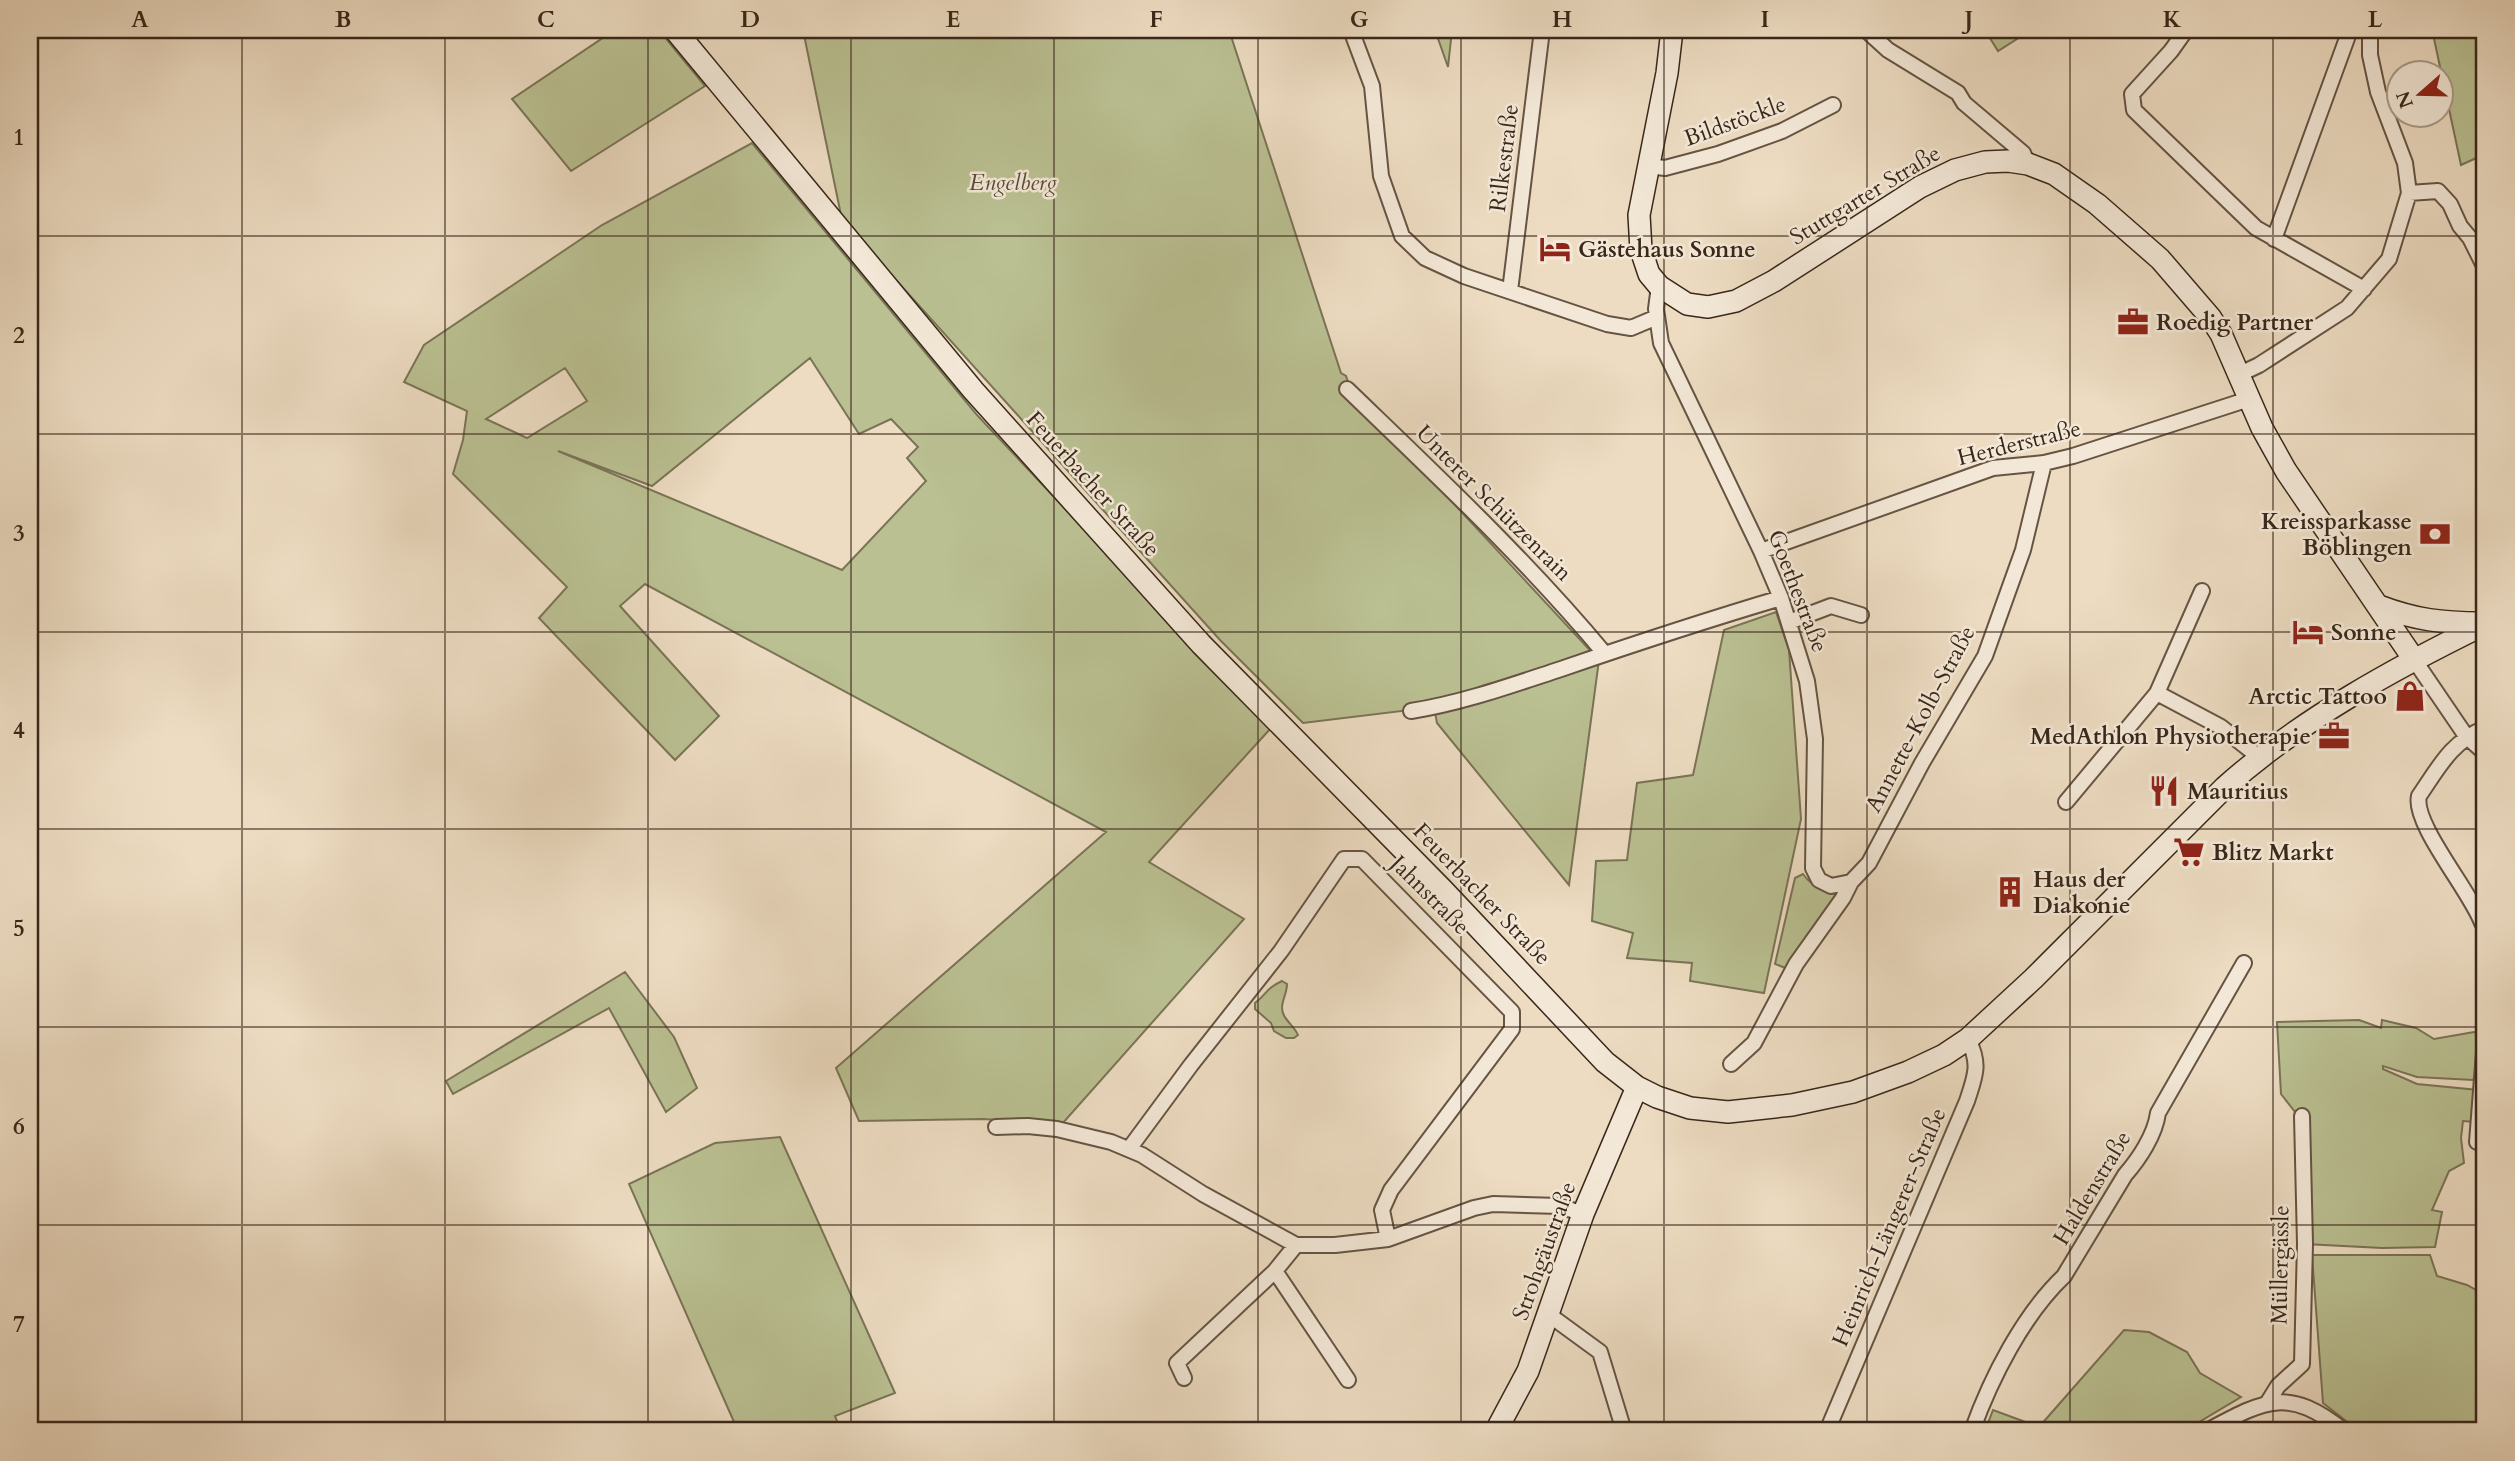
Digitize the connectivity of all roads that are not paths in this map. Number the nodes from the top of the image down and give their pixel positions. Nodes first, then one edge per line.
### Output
1 (675, 30) edge
2 (1351, 30) edge
3 (1542, 30) edge
4 (1672, 30) edge
5 (1866, 30) edge
6 (2186, 30) edge
7 (2350, 30) edge
8 (2370, 30) edge
9 (1833, 105) dead end
10 (2028, 164) junction
11 (1648, 166) junction
12 (2409, 192) junction
13 (2274, 239) junction
14 (2485, 268) edge
15 (1659, 286) junction
16 (2364, 289) junction
17 (1510, 291) junction
18 (1657, 317) junction
19 (2240, 374) junction
20 (1347, 389) dead end
21 (2249, 399) junction
22 (2044, 463) junction
23 (1761, 551) junction
24 (2202, 591) dead end
25 (1781, 598) junction
26 (2379, 606) junction
27 (1861, 615) dead end
28 (1790, 622) junction
29 (2485, 623) edge
30 (1605, 654) junction
31 (2415, 661) junction
32 (2157, 693) junction
33 (1411, 711) dead end
34 (2485, 728) edge
35 (2466, 736) junction
36 (2485, 753) edge
37 (2259, 757) junction
38 (2066, 803) dead end
39 (1851, 882) junction
40 (2483, 925) edge
41 (2244, 963) dead end
42 (1968, 1040) junction
43 (2485, 1040) edge
44 (1731, 1064) dead end
45 (1637, 1087) junction
46 (2302, 1116) dead end
47 (996, 1127) dead end
48 (2481, 1143) edge
49 (1129, 1150) junction
50 (1583, 1214) junction
51 (1388, 1239) junction
52 (1296, 1245) junction
53 (1275, 1270) junction
54 (1548, 1314) junction
55 (1184, 1378) dead end
56 (1348, 1380) dead end
57 (2268, 1402) junction
58 (1496, 1431) edge
59 (1624, 1431) edge
60 (1827, 1431) edge
61 (1972, 1431) edge
62 (2207, 1431) edge
63 (2344, 1431) edge

1 - 45 main road, Feuerbacher Straße
2 - 17 street
3 - 17 street, Rilkestraße
4 - 11 main road
5 - 10 street
6 - 13 street
7 - 13 street
8 - 12 street
9 - 11 street, Bildstöckle
10 - 15 main road, Stuttgarter Straße
10 - 19 main road, Stuttgarter Straße
11 - 15 main road
12 - 14 street
12 - 16 street
13 - 16 street
15 - 18 street, Goethestraße
16 - 19 street
17 - 18 street
18 - 23 street, Goethestraße
19 - 21 main road, Stuttgarter Straße
20 - 30 street, Unterer Schützenrain
21 - 22 street, Herderstraße
21 - 26 main road, Stuttgarter Straße
22 - 23 street, Herderstraße
22 - 39 street, Annette-Kolb-Straße
23 - 25 street, Goethestraße
24 - 32 street
25 - 28 street, Goethestraße
25 - 30 street
26 - 29 main road
26 - 31 main road, Stuttgarter Straße
27 - 28 street
28 - 39 street, Goethestraße
29 - 31 main road, Feuerbacher Straße
30 - 33 street
31 - 35 street
31 - 37 main road, Feuerbacher Straße
32 - 37 street
32 - 38 street
34 - 35 street
35 - 36 street
35 - 40 street
37 - 42 main road, Feuerbacher Straße
39 - 44 street
41 - 61 street, Haldenstraße
42 - 45 main road, Feuerbacher Straße
42 - 60 street, Heinrich-Längerer-Straße
43 - 48 street
45 - 50 main road, Strohgäustraße
46 - 57 street, Müllergässle
47 - 49 street
49 - 51 street, Jahnstraße
49 - 52 street
50 - 51 street
50 - 54 main road, Strohgäustraße
51 - 52 street
52 - 53 street
53 - 55 street
53 - 56 street
54 - 58 main road, Strohgäustraße
54 - 59 street
57 - 62 street
57 - 63 street

